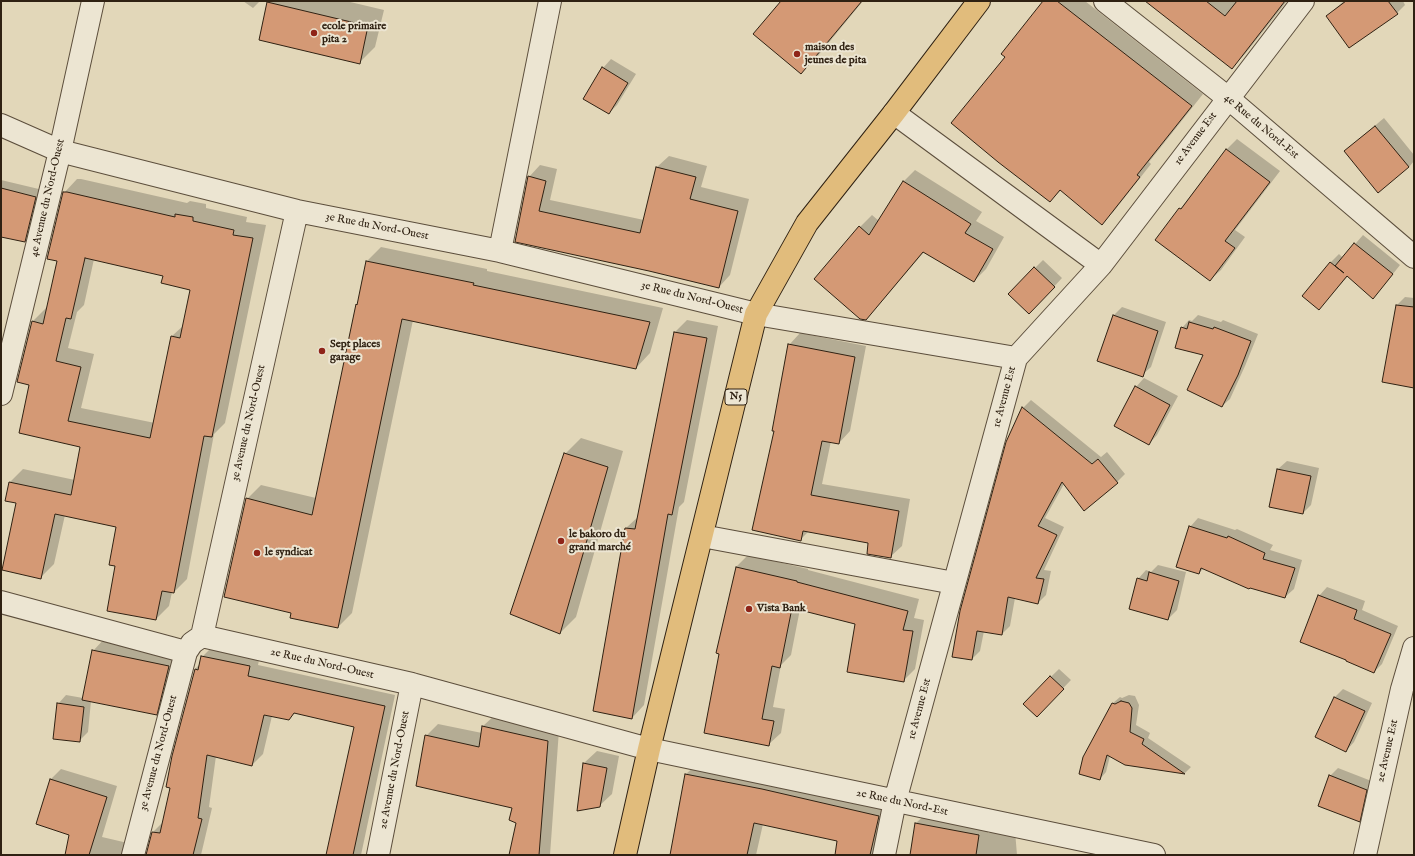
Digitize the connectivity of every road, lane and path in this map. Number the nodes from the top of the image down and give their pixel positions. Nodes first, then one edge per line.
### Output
1 (93, 1) edge
2 (550, 1) edge
3 (979, 1) edge
4 (1105, 1) edge
5 (1303, 1) edge
6 (1228, 98) junction
7 (894, 113) junction
8 (1, 125) edge
9 (60, 151) junction
10 (296, 211) junction
11 (500, 251) junction
12 (1414, 257) edge
13 (1101, 264) junction
14 (756, 314) junction
15 (1016, 358) junction
16 (2, 382) edge
17 (702, 536) junction
18 (954, 583) junction
19 (1, 602) edge
20 (202, 636) junction
21 (1414, 648) edge
22 (186, 652) junction
23 (412, 684) junction
24 (1408, 691) edge
25 (649, 749) junction
26 (895, 801) junction
27 (133, 855) edge
28 (378, 855) edge
29 (625, 855) edge
30 (884, 855) edge
31 (1154, 855) edge
32 (1365, 855) edge

1 - 9 street, 4e Avenue du Nord-Ouest
2 - 11 street
3 - 7 highway, N5
4 - 6 street, 4e Rue du Nord-Est
5 - 6 street, 1e Avenue Est
6 - 12 street, 4e Rue du Nord-Est
6 - 13 street, 1e Avenue Est
7 - 13 street
7 - 14 highway, N5
8 - 9 street, 3e Rue du Nord-Ouest
9 - 10 street, 3e Rue du Nord-Ouest
9 - 16 street, 4e Avenue du Nord-Ouest
10 - 11 street, 3e Rue du Nord-Ouest
10 - 20 street, 3e Avenue du Nord-Ouest
11 - 14 street, 3e Rue du Nord-Ouest
13 - 15 street, 1e Avenue Est
14 - 15 street, 3e Rue du Nord-Ouest
14 - 17 highway, N5
15 - 18 street, 1e Avenue Est
17 - 18 street
17 - 25 highway, N5
18 - 26 street, 1e Avenue Est
19 - 22 street
20 - 22 street
20 - 23 street, 2e Rue du Nord-Ouest
21 - 24 street, 2e Avenue Est
22 - 27 street, 3e Avenue du Nord-Ouest
23 - 25 street, 2e Rue du Nord-Ouest
23 - 28 street, 2e Avenue du Nord-Ouest
24 - 32 street, 2e Avenue Est
25 - 26 street, 2e Rue du Nord-Est
25 - 29 highway, N5
26 - 30 street, 1e Avenue Est
26 - 31 street, 2e Rue du Nord-Est

